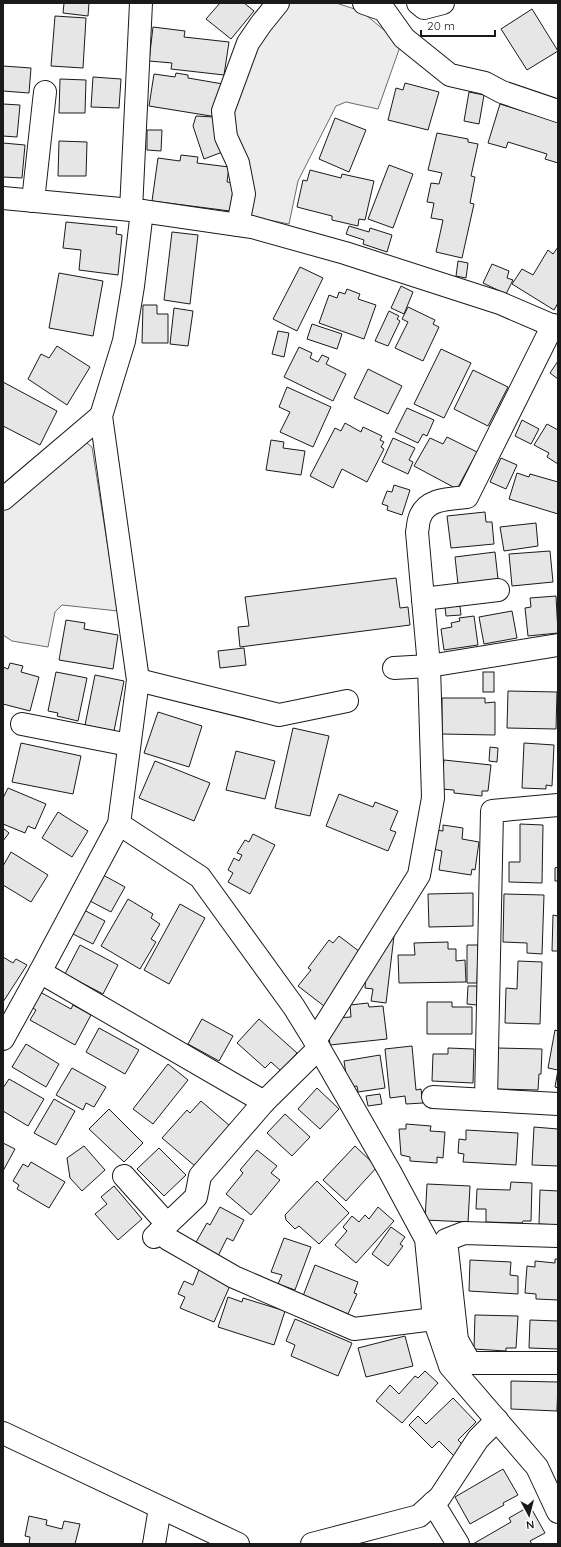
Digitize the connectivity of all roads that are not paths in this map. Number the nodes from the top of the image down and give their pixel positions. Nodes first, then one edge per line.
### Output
1 (141, 3) edge
2 (278, 3) edge
3 (364, 3) edge
4 (418, 3) edge
5 (443, 3) edge
6 (45, 92) dead end
7 (558, 111) edge
8 (3, 198) edge
9 (33, 201) junction
10 (136, 211) junction
11 (238, 225) junction
12 (556, 326) edge
13 (101, 416) junction
14 (3, 499) edge
15 (498, 590) dead end
16 (422, 599) junction
17 (558, 645) edge
18 (429, 666) junction
19 (394, 668) dead end
20 (138, 680) junction
21 (347, 701) dead end
22 (22, 724) dead end
23 (129, 745) junction
24 (558, 805) edge
25 (118, 824) junction
26 (40, 972) junction
27 (3, 1039) edge
28 (317, 1044) junction
29 (433, 1097) dead end
30 (486, 1100) junction
31 (264, 1102) junction
32 (558, 1104) edge
33 (124, 1176) dead end
34 (160, 1231) junction
35 (558, 1236) edge
36 (434, 1319) junction
37 (558, 1363) edge
38 (497, 1420) junction
39 (3, 1433) edge
40 (433, 1503) junction
41 (160, 1508) junction
42 (558, 1512) edge
43 (154, 1544) edge
44 (238, 1544) edge
45 (312, 1544) edge
46 (458, 1544) edge

1 - 10 street
2 - 11 street
3 - 7 street
4 - 5 street
6 - 9 street
8 - 9 street
9 - 10 street
10 - 11 street
10 - 13 street
11 - 12 street
12 - 16 street
13 - 14 street
13 - 20 street
15 - 16 street
16 - 18 street
17 - 18 street
18 - 19 street
18 - 28 street
20 - 21 street
20 - 23 street
22 - 23 street
23 - 25 street
24 - 30 street
25 - 26 street
25 - 28 street
26 - 27 street
26 - 31 street
28 - 31 street
28 - 36 street
29 - 30 street
30 - 32 street
31 - 34 street
33 - 34 street
34 - 36 street
35 - 37 street
36 - 38 street
38 - 40 street
38 - 42 street
39 - 41 street
40 - 45 street
40 - 46 street
41 - 43 street
41 - 44 street

